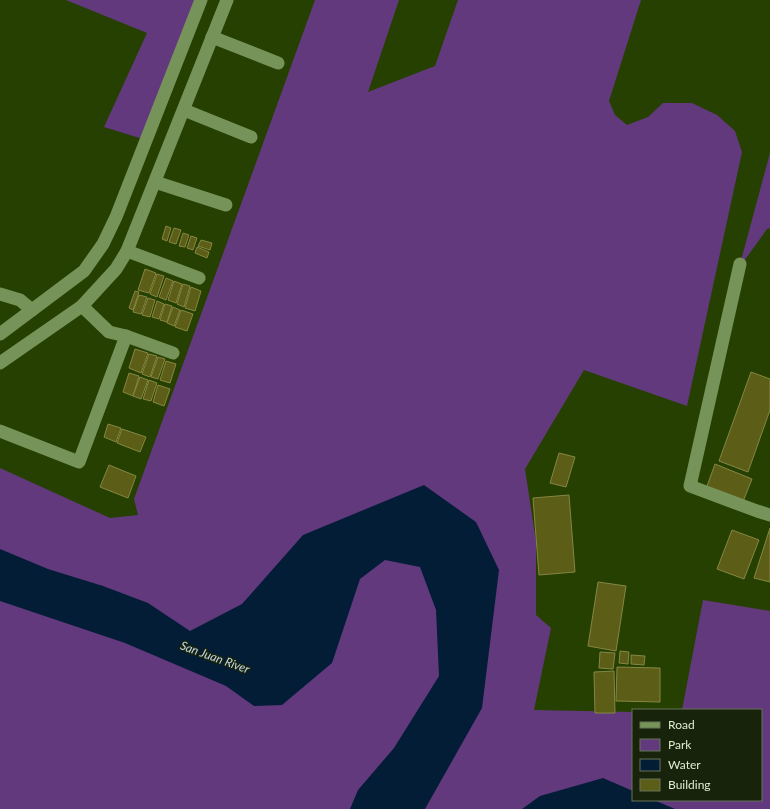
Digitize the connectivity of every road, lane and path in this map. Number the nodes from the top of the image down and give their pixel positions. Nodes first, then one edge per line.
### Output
1 (201, 0) edge
2 (227, 0) edge
3 (212, 37) junction
4 (278, 63) dead end
5 (184, 110) junction
6 (251, 137) dead end
7 (155, 182) junction
8 (226, 205) dead end
9 (127, 252) junction
10 (740, 264) dead end
11 (199, 278) dead end
12 (0, 294) edge
13 (82, 306) junction
14 (32, 310) junction
15 (0, 334) edge
16 (126, 336) junction
17 (173, 352) dead end
18 (0, 363) edge
19 (0, 431) edge
20 (770, 515) edge

1 - 14 street
2 - 3 street
3 - 4 street
3 - 5 street
5 - 6 street
5 - 7 street
7 - 8 street
7 - 9 street
9 - 11 street
9 - 13 street
10 - 20 street
12 - 14 street
13 - 16 street
13 - 18 street
14 - 15 street
16 - 17 street
16 - 19 street

